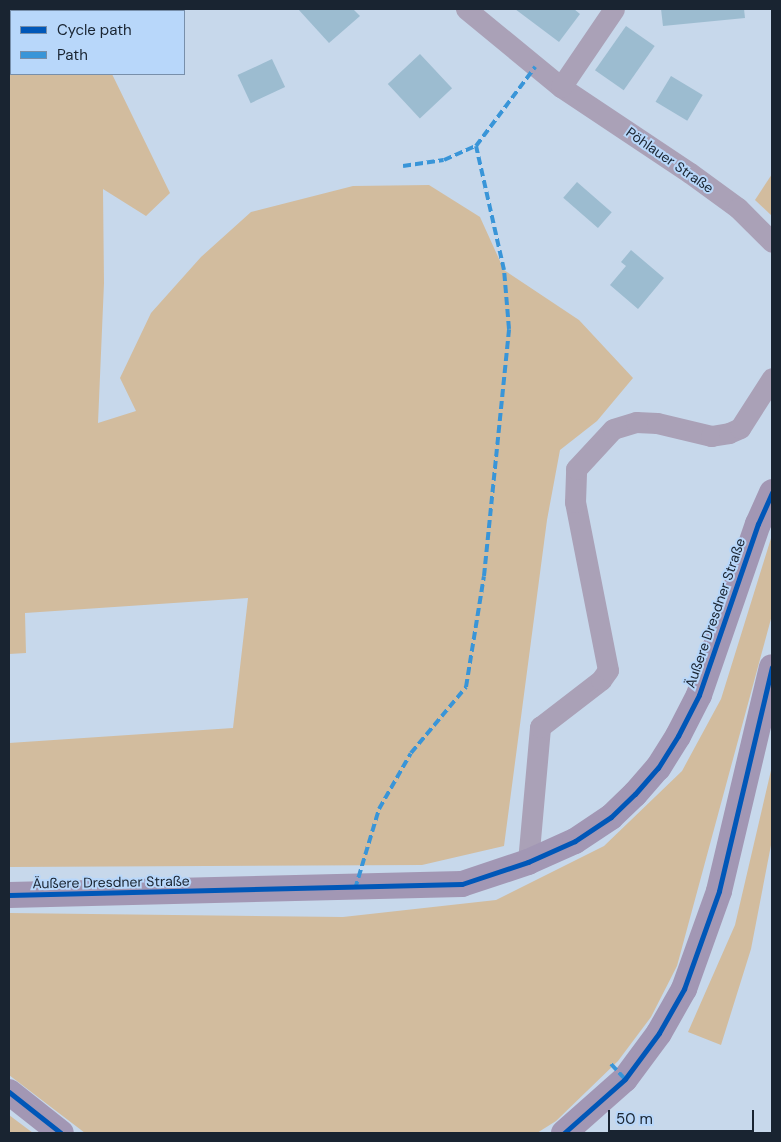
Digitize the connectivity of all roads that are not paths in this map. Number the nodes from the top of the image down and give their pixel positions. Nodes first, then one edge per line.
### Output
1 (466, 9) edge
2 (614, 9) edge
3 (561, 87) junction
4 (772, 242) edge
5 (772, 378) edge
6 (772, 492) edge
7 (772, 667) edge
8 (528, 852) junction
9 (9, 895) edge
10 (9, 1092) edge
11 (60, 1133) edge
12 (564, 1133) edge

1 - 3 street, Pöhlauer Straße
2 - 3 street
3 - 4 street, Pöhlauer Straße
5 - 8 street
6 - 8 main road, Äußere Dresdner Straße
7 - 12 main road
8 - 9 main road, Äußere Dresdner Straße
10 - 11 main road

